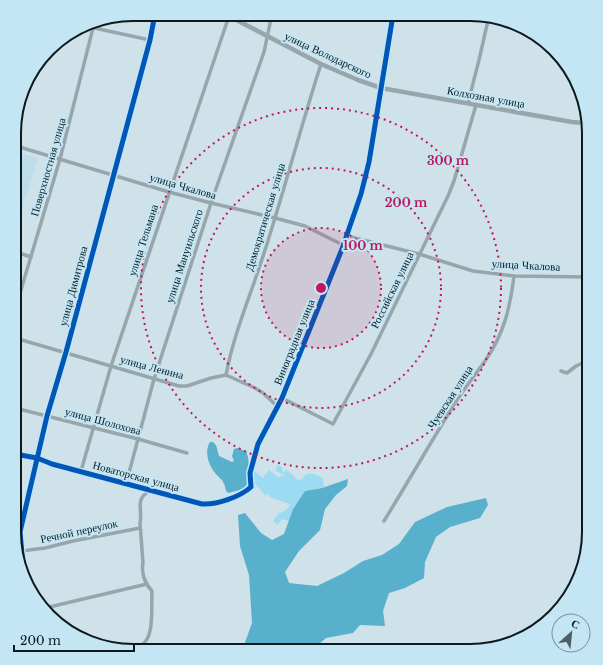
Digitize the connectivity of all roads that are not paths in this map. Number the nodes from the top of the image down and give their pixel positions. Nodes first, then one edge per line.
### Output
1 (154, 21) edge
2 (225, 21) edge
3 (239, 21) edge
4 (271, 21) edge
5 (392, 21) edge
6 (488, 23) edge
7 (93, 28) edge
8 (94, 28) edge
9 (268, 36) junction
10 (150, 40) junction
11 (321, 64) junction
12 (381, 88) junction
13 (468, 103) junction
14 (476, 104) junction
15 (581, 122) edge
16 (21, 147) edge
17 (60, 159) junction
18 (113, 175) junction
19 (169, 192) junction
20 (211, 203) junction
21 (275, 218) junction
22 (347, 236) junction
23 (344, 246) junction
24 (21, 254) edge
25 (419, 254) junction
26 (31, 257) junction
27 (514, 276) junction
28 (582, 276) edge
29 (21, 290) edge
30 (21, 340) edge
31 (66, 352) junction
32 (582, 363) edge
33 (111, 366) junction
34 (561, 371) dead end
35 (226, 375) junction
36 (154, 379) junction
37 (282, 398) junction
38 (277, 406) junction
39 (21, 410) edge
40 (47, 416) junction
41 (93, 428) junction
42 (138, 439) junction
43 (186, 454) dead end
44 (21, 455) edge
45 (37, 458) junction
46 (81, 471) junction
47 (126, 484) junction
48 (251, 487) joint
49 (150, 491) junction
50 (384, 520) dead end
51 (21, 528) edge
52 (140, 528) junction
53 (23, 554) edge
54 (147, 584) junction
55 (50, 607) edge
56 (142, 644) edge

1 - 10 street, улица Димитрова
2 - 19 street, улица Тельмана
3 - 9 street, улица Володарского
4 - 9 street, улица Мануильского
5 - 12 street, Виноградная улица
6 - 13 street
7 - 17 street, Поверхностная улица
8 - 10 street
9 - 11 street, улица Володарского
9 - 20 street, улица Мануильского
10 - 18 street, улица Димитрова
11 - 12 street, улица Володарского
11 - 21 street, Демократическая улица
12 - 13 street, Колхозная улица
12 - 22 street, Виноградная улица
13 - 14 street, Колхозная улица
14 - 15 street, Колхозная улица
14 - 25 street, Российская улица
16 - 17 street, улица Чкалова
17 - 18 street, улица Чкалова
17 - 26 street, Поверхностная улица
18 - 19 street, улица Чкалова
18 - 31 street, улица Димитрова
19 - 20 street, улица Чкалова
19 - 33 street, улица Тельмана
20 - 21 street, улица Чкалова
20 - 36 street, улица Мануильского
21 - 23 street, улица Чкалова
21 - 35 street, Демократическая улица
22 - 23 street, Виноградная улица
22 - 25 street, улица Чкалова
23 - 37 street, Виноградная улица
24 - 26 street
25 - 27 street, улица Чкалова
25 - 37 street, Российская улица
26 - 29 street, Поверхностная улица
27 - 28 street, улица Чкалова
27 - 50 street, Чуевская улица
30 - 31 street, улица Ленина
31 - 33 street, улица Ленина
31 - 40 street, улица Димитрова
32 - 34 street
33 - 36 street, улица Ленина
33 - 41 street, улица Тельмана
35 - 36 street, улица Ленина
35 - 38 street
36 - 42 street, улица Мануильского
37 - 38 street, Виноградная улица
38 - 48 street, Виноградная улица
39 - 40 street, улица Шолохова
40 - 41 street, улица Шолохова
40 - 45 street, улица Димитрова
41 - 42 street, улица Шолохова
41 - 46 street, улица Тельмана
42 - 43 street, улица Шолохова
42 - 47 street, улица Мануильского
44 - 45 street, Новаторская улица
45 - 46 street, Новаторская улица
45 - 51 street, улица Димитрова
46 - 47 street, Новаторская улица
47 - 49 street, Новаторская улица
48 - 49 street, Новаторская улица
49 - 52 street
52 - 53 street, Речной переулок
52 - 54 street
54 - 55 street
54 - 56 street

